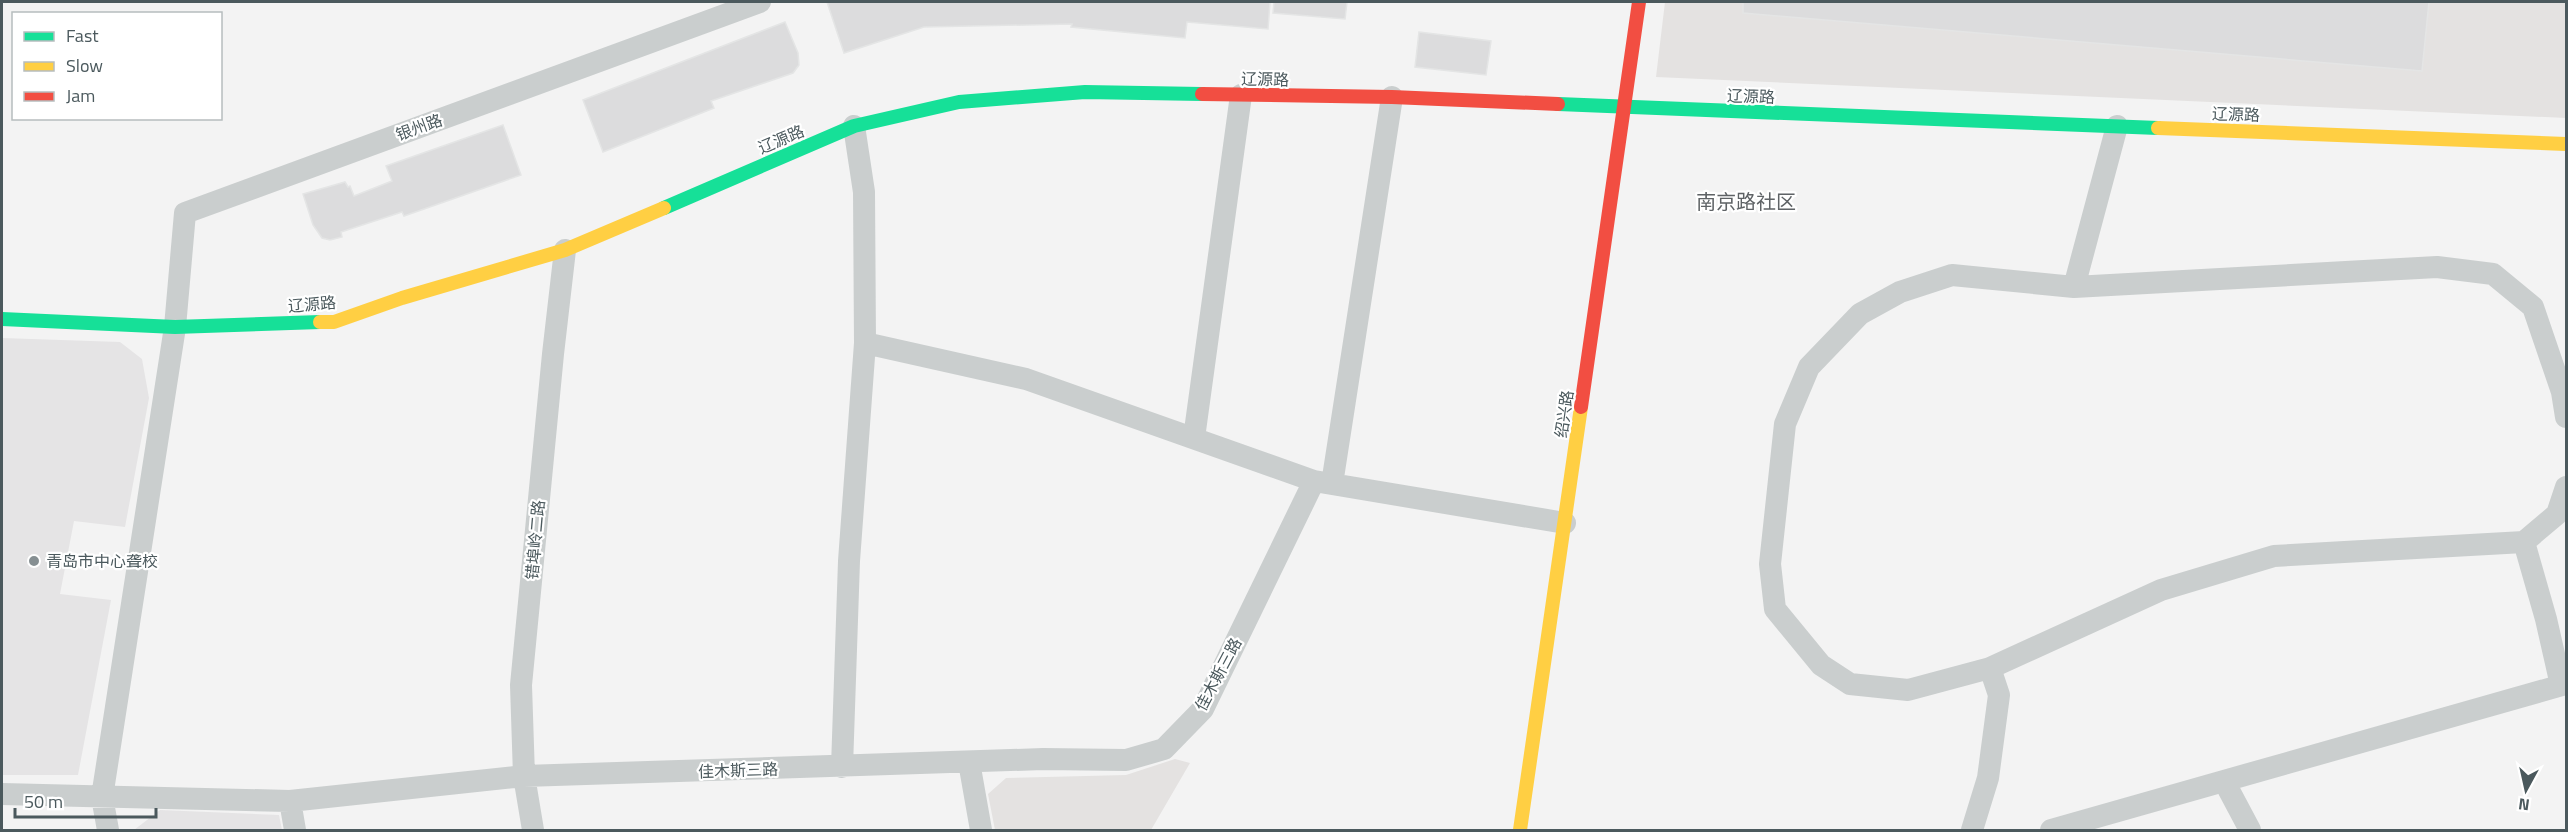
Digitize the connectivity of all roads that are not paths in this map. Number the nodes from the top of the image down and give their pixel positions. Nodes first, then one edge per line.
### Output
1 (760, 2) edge
2 (1639, 2) edge
3 (1241, 95) junction
4 (1392, 98) junction
5 (1626, 107) junction
6 (854, 126) junction
7 (2117, 126) junction
8 (2566, 144) edge
9 (565, 250) junction
10 (2074, 287) junction
11 (2, 319) edge
12 (175, 327) junction
13 (866, 343) junction
14 (2566, 417) edge
15 (1194, 438) junction
16 (1323, 483) junction
17 (2566, 487) edge
18 (1564, 523) junction
19 (2524, 542) junction
20 (1990, 668) junction
21 (2564, 684) edge
22 (969, 762) junction
23 (842, 767) junction
24 (524, 776) junction
25 (2224, 781) junction
26 (2, 794) edge
27 (102, 797) junction
28 (290, 801) junction
29 (108, 831) edge
30 (295, 831) edge
31 (533, 831) edge
32 (981, 831) edge
33 (1520, 831) edge
34 (1972, 831) edge
35 (2051, 831) edge
36 (2250, 831) edge

1 - 12 street, 银州路
2 - 5 street, 绍兴路
3 - 4 street, 辽源路
3 - 6 street, 辽源路
3 - 15 street
4 - 5 street, 辽源路
4 - 16 street, 佳木斯三路
5 - 7 street, 辽源路
5 - 18 street, 绍兴路
6 - 9 street, 辽源路
6 - 13 street
7 - 8 street, 辽源路
7 - 10 street
9 - 12 street, 辽源路
9 - 24 street, 错埠岭二路
10 - 14 street
10 - 20 street
11 - 12 street, 辽源路
12 - 27 street
13 - 15 street
13 - 23 street
15 - 16 street
16 - 18 street
16 - 22 street, 佳木斯三路
17 - 19 street
18 - 33 street, 绍兴路
19 - 20 street
19 - 21 street
20 - 34 street
21 - 25 street
22 - 23 street, 佳木斯三路
22 - 32 street
23 - 24 street, 佳木斯三路
24 - 28 street, 佳木斯三路
24 - 31 street, 错埠岭二路
25 - 35 street
25 - 36 street
26 - 27 street, 佳木斯三路
27 - 28 street, 佳木斯三路
27 - 29 street
28 - 30 street

